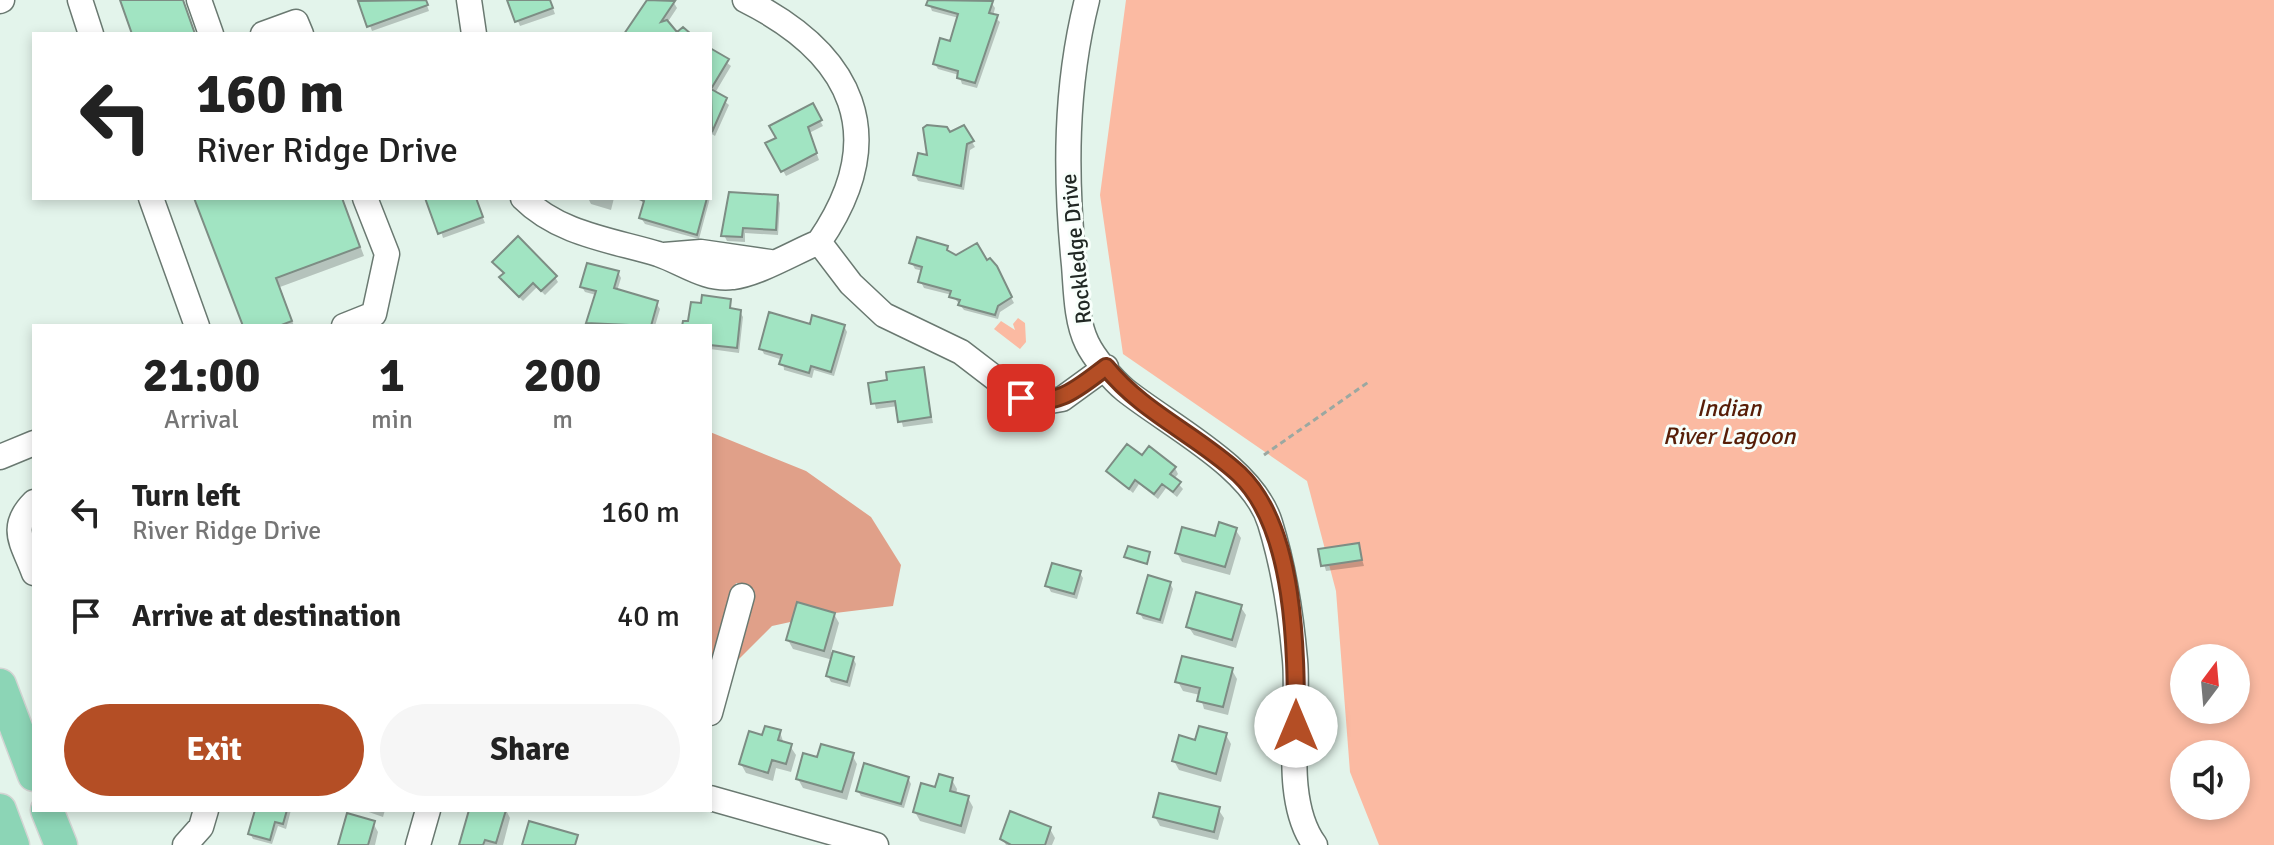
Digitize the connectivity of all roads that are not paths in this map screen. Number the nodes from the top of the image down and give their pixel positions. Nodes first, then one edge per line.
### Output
1 (80, 0) edge
2 (199, 0) edge
3 (469, 0) edge
4 (745, 0) edge
5 (1087, 0) edge
6 (295, 19) edge
7 (90, 32) edge
8 (210, 32) edge
9 (267, 32) edge
10 (474, 32) edge
11 (152, 200) edge
12 (366, 200) edge
13 (526, 200) edge
14 (819, 242) junction
15 (196, 324) edge
16 (349, 324) edge
17 (1106, 367) junction
18 (32, 446) edge
19 (0, 457) edge
20 (32, 504) edge
21 (32, 568) edge
22 (742, 596) dead end
23 (0, 685) edge
24 (712, 706) edge
25 (31, 760) edge
26 (712, 799) edge
27 (48, 812) edge
28 (205, 812) edge
29 (427, 812) edge
30 (61, 845) edge
31 (185, 845) edge
32 (418, 845) edge
33 (876, 845) edge
34 (1315, 845) edge

1 - 7 street
2 - 8 street
3 - 10 street
4 - 14 street
5 - 17 street, Rockledge Drive
6 - 9 street
11 - 15 street
12 - 16 street
13 - 14 street
14 - 17 street
17 - 34 street, Rockledge Drive
18 - 19 street
20 - 21 street
22 - 24 street
23 - 25 main road
26 - 33 street
27 - 30 main road
28 - 31 street
29 - 32 street

